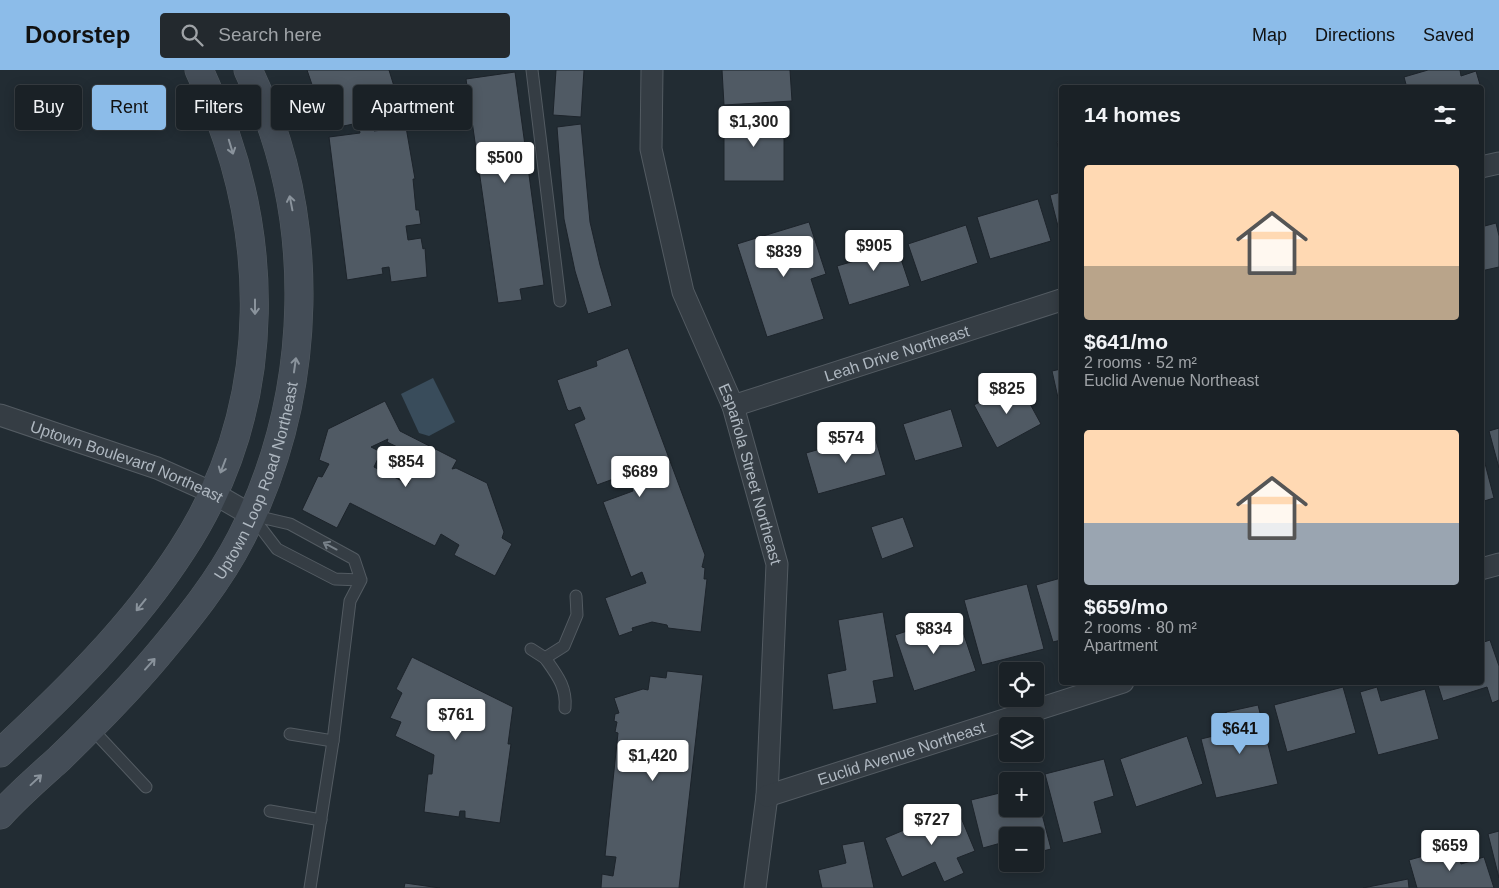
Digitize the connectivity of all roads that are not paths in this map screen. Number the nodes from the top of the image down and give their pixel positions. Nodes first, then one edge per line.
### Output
1 (199, 70) edge
2 (248, 70) edge
3 (532, 70) edge
4 (652, 70) edge
5 (1499, 163) edge
6 (1484, 166) edge
7 (560, 301) dead end
8 (1059, 301) edge
9 (733, 406) junction
10 (0, 415) edge
11 (212, 493) junction
12 (251, 515) junction
13 (1499, 564) edge
14 (1484, 568) edge
15 (361, 580) junction
16 (576, 596) dead end
17 (531, 649) dead end
18 (545, 658) junction
19 (1114, 685) edge
20 (565, 708) dead end
21 (91, 728) junction
22 (290, 734) dead end
23 (333, 741) junction
24 (0, 753) edge
25 (146, 786) dead end
26 (767, 796) junction
27 (270, 811) dead end
28 (0, 815) edge
29 (321, 820) junction
30 (310, 888) edge
31 (755, 888) edge

1 -> 11 street, Uptown Loop Road Northeast
12 -> 2 street, Uptown Loop Road Northeast
3 - 7 lane
4 - 9 street, Española Street Northeast
5 - 6 street
8 - 9 street, Leah Drive Northeast
9 - 26 street, Española Street Northeast
10 - 11 street, Uptown Boulevard Northeast
11 - 12 street, Uptown Boulevard Northeast
11 -> 24 street, Uptown Loop Road Northeast
12 - 15 lane
15 -> 12 lane
21 -> 12 street, Uptown Loop Road Northeast
13 - 14 street
15 - 23 lane
16 - 18 lane
17 - 18 lane
18 - 20 lane
19 - 26 street, Euclid Avenue Northeast
21 - 25 lane
28 -> 21 street, Uptown Loop Road Northeast
22 - 23 lane
23 - 29 lane
26 - 31 street, Española Street Northeast
27 - 29 lane
29 - 30 lane

